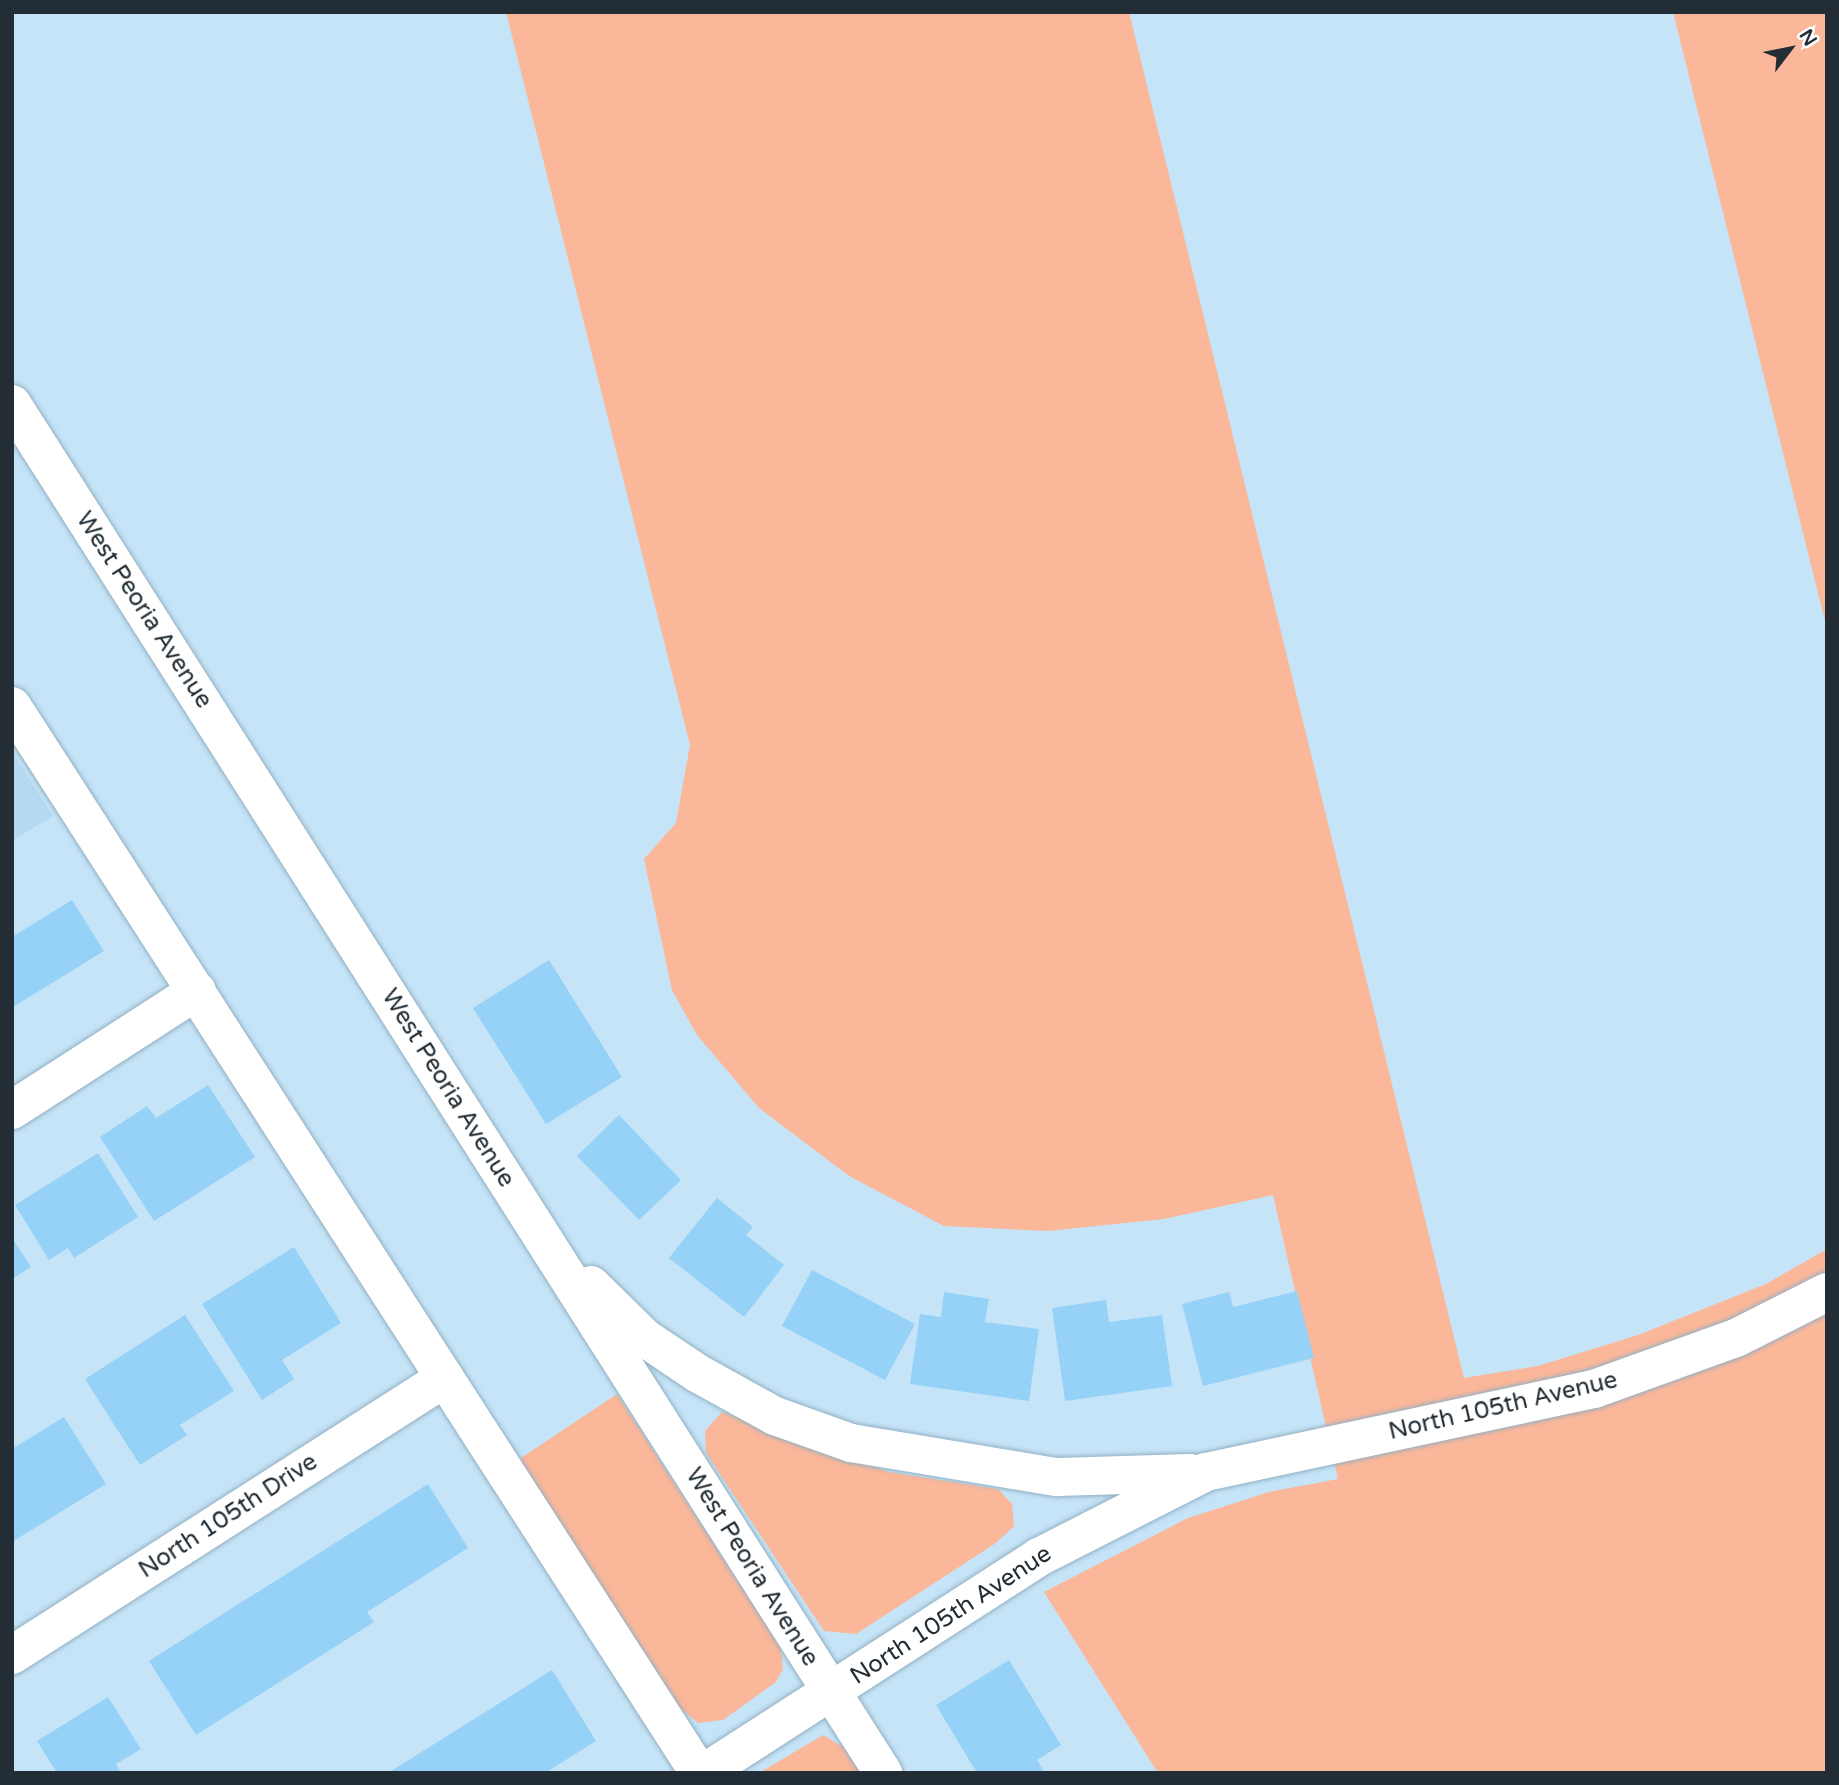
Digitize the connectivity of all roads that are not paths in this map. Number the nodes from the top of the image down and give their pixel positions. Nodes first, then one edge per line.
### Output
1 (12, 404) edge
2 (12, 706) edge
3 (197, 991) junction
4 (12, 1110) edge
5 (546, 1242) junction
6 (1827, 1292) edge
7 (445, 1378) junction
8 (1206, 1472) junction
9 (12, 1655) edge
10 (832, 1692) junction
11 (701, 1773) edge
12 (883, 1773) edge

1 - 5 street, West Peoria Avenue
2 - 3 street
3 - 4 street
3 - 7 street
5 - 8 street, North 105th Avenue
5 - 10 street, West Peoria Avenue
6 - 8 street, North 105th Avenue
7 - 9 street, North 105th Drive
7 - 11 street
8 - 10 street, North 105th Avenue
10 - 11 street, North 105th Avenue
10 - 12 street, West Peoria Avenue

